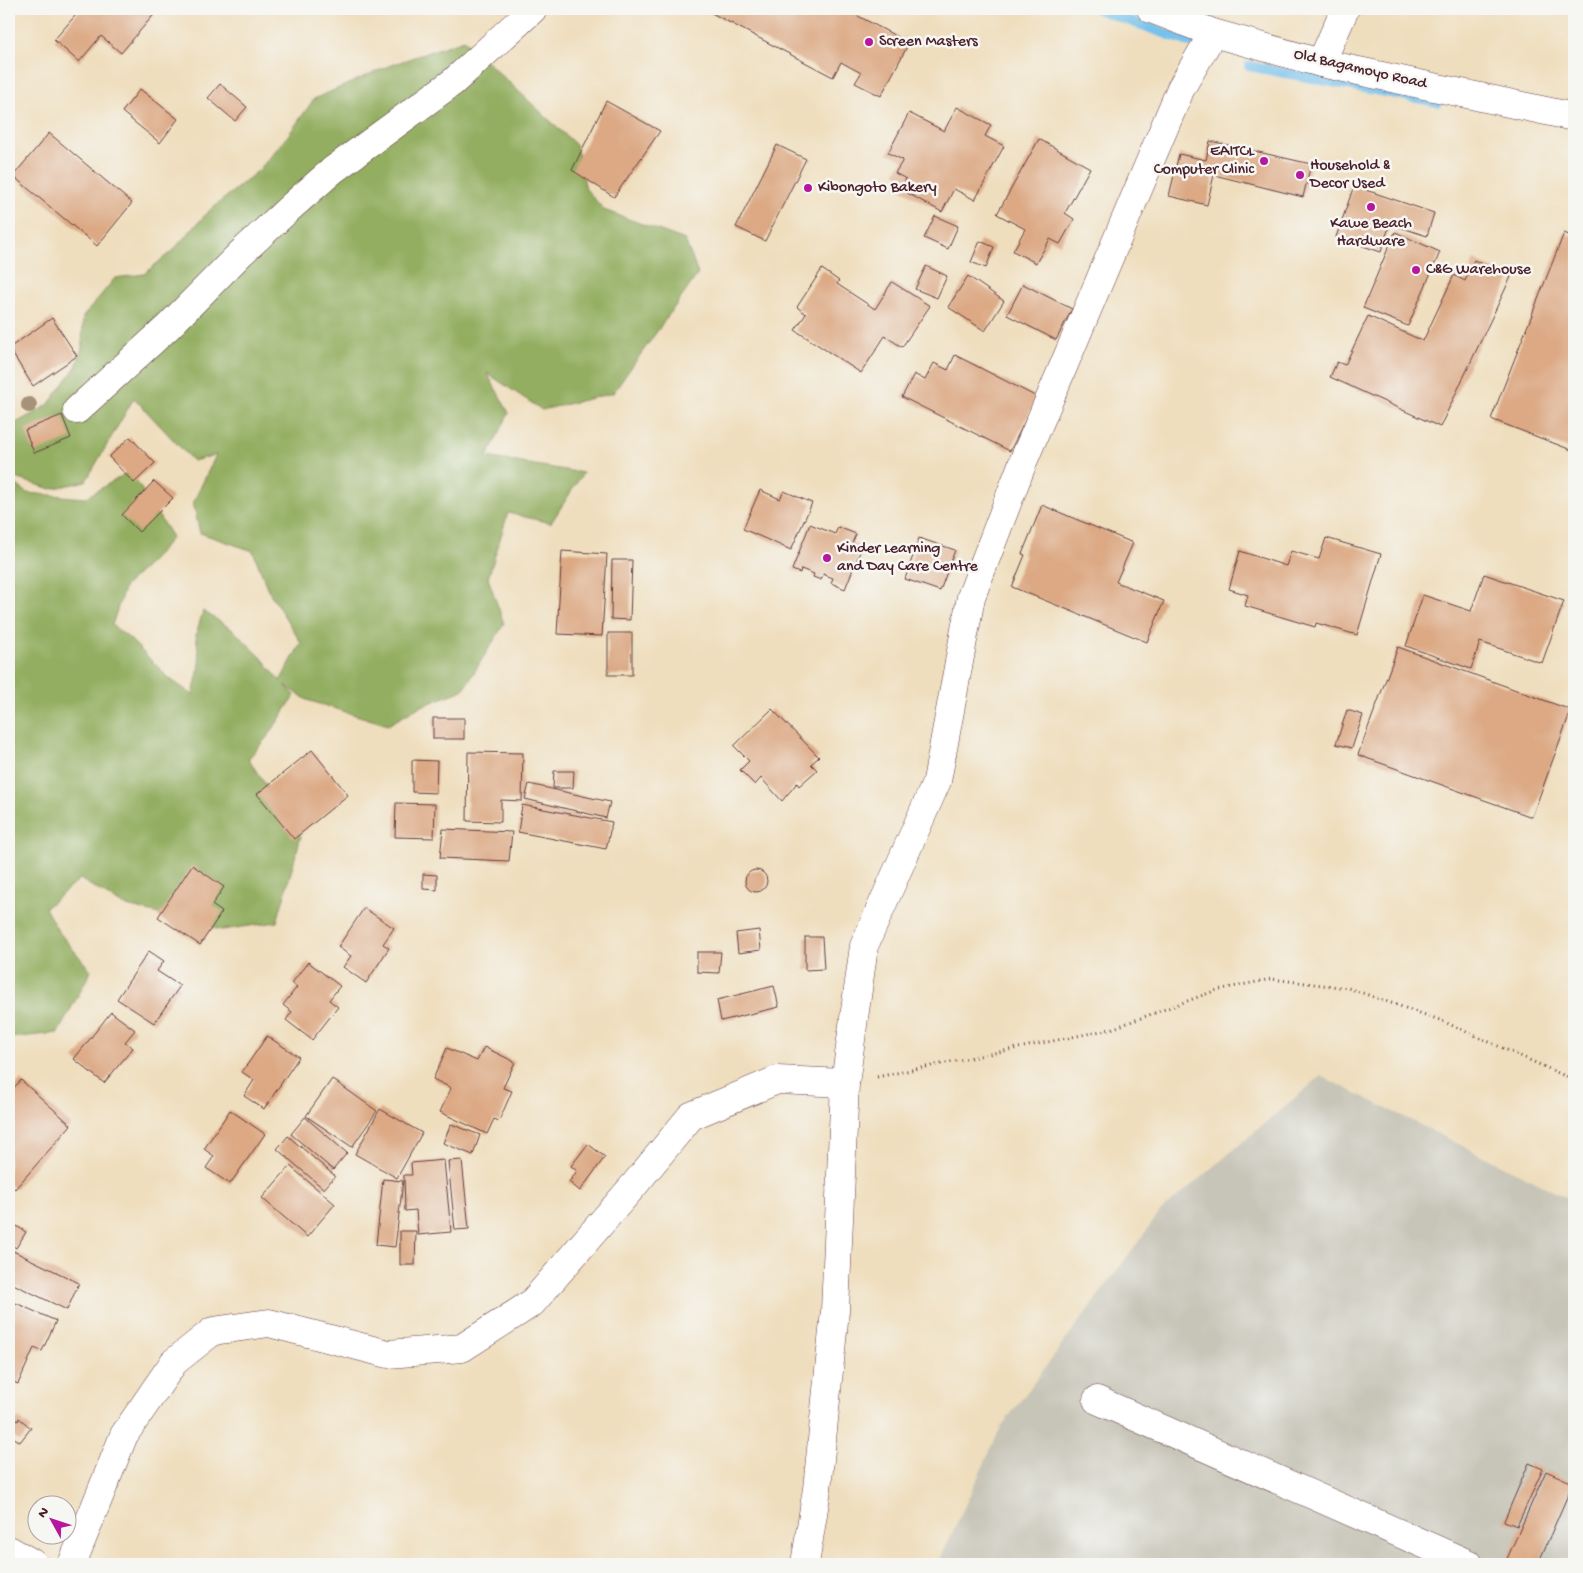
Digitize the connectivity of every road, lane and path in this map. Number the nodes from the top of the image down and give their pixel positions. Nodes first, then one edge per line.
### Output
1 (532, 9) edge
2 (1151, 9) edge
3 (1346, 9) edge
4 (1213, 33) junction
5 (1321, 63) junction
6 (1574, 117) edge
7 (77, 410) dead end
8 (1574, 1080) edge
9 (845, 1083) junction
10 (1097, 1400) dead end
11 (9, 1550) edge
12 (34, 1564) edge
13 (72, 1564) edge
14 (805, 1564) edge
15 (1469, 1564) edge

1 - 7 street
2 - 4 street, Old Bagamoyo Road
3 - 5 street
4 - 5 street, Old Bagamoyo Road
4 - 9 street
5 - 6 street, Old Bagamoyo Road
8 - 9 path
9 - 13 street
9 - 14 street
10 - 15 street
11 - 12 street

